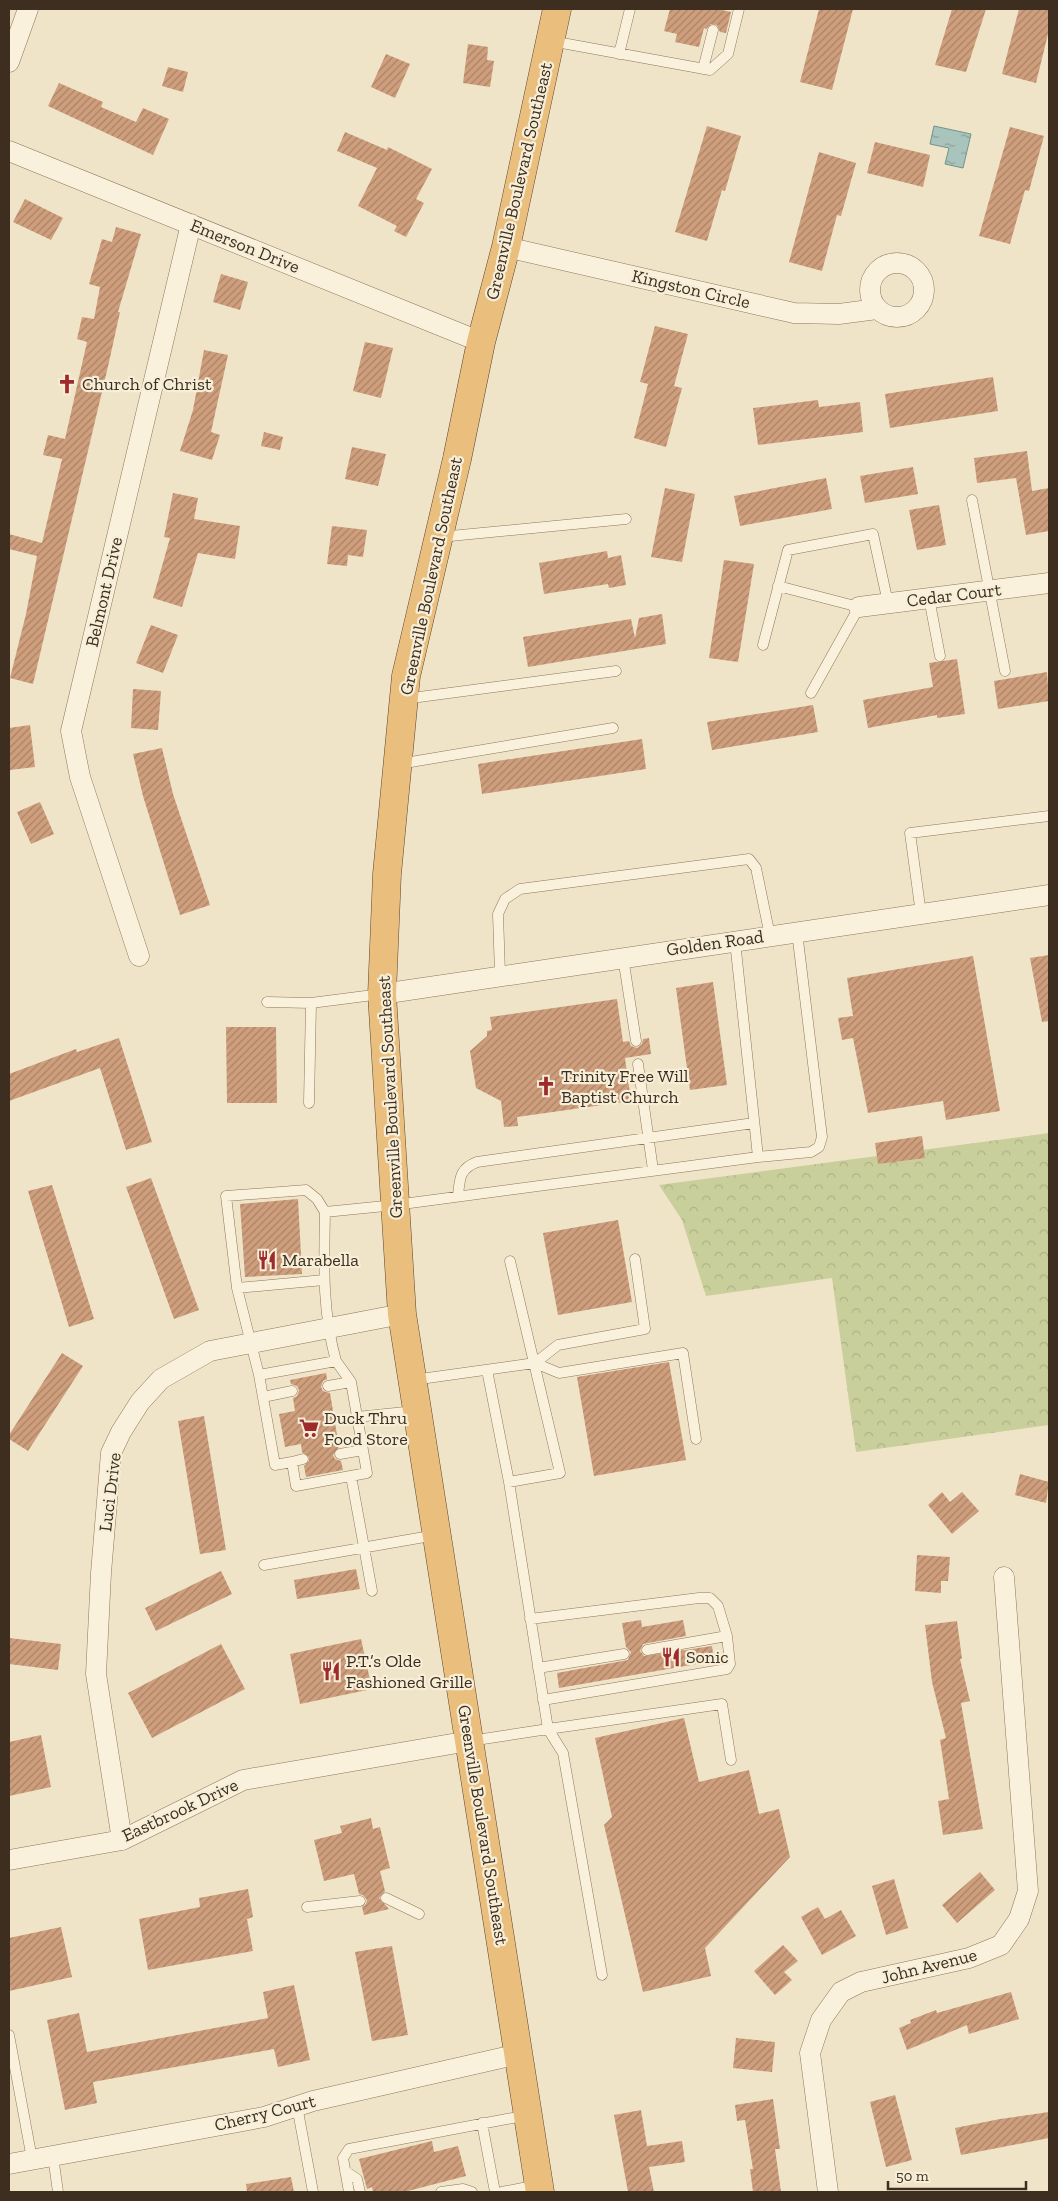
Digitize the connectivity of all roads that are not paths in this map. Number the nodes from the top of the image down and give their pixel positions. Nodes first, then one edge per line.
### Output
1 (28, 9) edge
2 (557, 9) edge
3 (630, 9) edge
4 (739, 9) edge
5 (713, 30) dead end
6 (550, 41) junction
7 (619, 54) junction
8 (9, 62) edge
9 (703, 69) junction
10 (9, 151) edge
11 (191, 224) junction
12 (506, 247) junction
13 (878, 308) dead end
14 (481, 342) junction
15 (972, 500) dead end
16 (626, 519) dead end
17 (438, 538) junction
18 (1049, 583) edge
19 (778, 586) junction
20 (990, 590) junction
21 (929, 598) junction
22 (888, 603) junction
23 (859, 607) junction
24 (763, 645) dead end
25 (940, 656) dead end
26 (616, 671) dead end
27 (1005, 671) dead end
28 (811, 693) dead end
29 (404, 699) junction
30 (613, 728) dead end
31 (397, 764) junction
32 (1049, 816) edge
33 (1049, 895) edge
34 (921, 914) junction
35 (797, 932) junction
36 (770, 936) junction
37 (735, 940) junction
38 (139, 956) dead end
39 (623, 957) junction
40 (500, 974) junction
41 (382, 994) junction
42 (267, 1002) dead end
43 (311, 1003) junction
44 (636, 1041) dead end
45 (638, 1064) dead end
46 (309, 1103) dead end
47 (754, 1123) junction
48 (648, 1138) junction
49 (758, 1157) junction
50 (652, 1170) junction
51 (458, 1196) junction
52 (395, 1205) junction
53 (325, 1212) junction
54 (635, 1259) dead end
55 (510, 1262) dead end
56 (324, 1280) junction
57 (237, 1288) junction
58 (402, 1314) junction
59 (327, 1328) junction
60 (250, 1344) junction
61 (336, 1361) junction
62 (535, 1363) junction
63 (487, 1370) junction
64 (259, 1375) junction
65 (412, 1380) junction
66 (351, 1382) junction
67 (328, 1386) dead end
68 (292, 1391) dead end
69 (263, 1397) junction
70 (416, 1410) junction
71 (357, 1417) junction
72 (696, 1439) dead end
73 (363, 1450) junction
74 (340, 1454) dead end
75 (303, 1459) dead end
76 (292, 1462) junction
77 (351, 1476) junction
78 (509, 1482) junction
79 (437, 1534) junction
80 (364, 1546) junction
81 (264, 1565) dead end
82 (1004, 1577) dead end
83 (372, 1591) dead end
84 (530, 1619) junction
85 (727, 1636) junction
86 (647, 1650) dead end
87 (624, 1654) dead end
88 (538, 1668) junction
89 (543, 1700) junction
90 (548, 1730) junction
91 (470, 1741) junction
92 (731, 1760) dead end
93 (122, 1840) junction
94 (9, 1860) edge
95 (386, 1898) dead end
96 (360, 1901) dead end
97 (307, 1907) dead end
98 (419, 1914) dead end
99 (602, 1975) dead end
100 (9, 2035) edge
101 (519, 2054) junction
102 (297, 2106) junction
103 (529, 2115) junction
104 (482, 2124) junction
105 (53, 2156) junction
106 (32, 2160) junction
107 (9, 2164) edge
108 (345, 2171) junction
109 (539, 2188) edge
110 (58, 2192) edge
111 (313, 2192) edge
112 (349, 2192) edge
113 (360, 2192) edge
114 (441, 2192) edge
115 (472, 2192) edge
116 (495, 2192) edge
117 (502, 2192) edge
118 (828, 2192) edge

1 - 8 street
2 - 6 highway, Greenville Boulevard Southeast
3 - 7 lane
4 - 9 lane
5 - 9 lane
6 - 7 lane
6 - 12 highway, Greenville Boulevard Southeast
7 - 9 lane
10 - 11 street, Emerson Drive
11 - 14 street, Emerson Drive
11 - 38 street, Belmont Drive
12 - 13 street, Kingston Circle
12 - 14 highway, Greenville Boulevard Southeast
14 - 17 highway, Greenville Boulevard Southeast
15 - 20 lane
16 - 17 lane
17 - 29 highway, Greenville Boulevard Southeast
18 - 20 street, Cedar Court
19 - 22 lane
19 - 23 lane
19 - 24 lane
20 - 21 street, Cedar Court
20 - 27 lane
21 - 22 street, Cedar Court
21 - 25 lane
22 - 23 street, Cedar Court
23 - 28 lane
26 - 29 lane
29 - 31 highway, Greenville Boulevard Southeast
30 - 31 lane
31 - 41 highway, Greenville Boulevard Southeast
32 - 34 lane
33 - 34 street, Golden Road
34 - 35 street, Golden Road
35 - 36 street, Golden Road
35 - 49 lane
36 - 37 street, Golden Road
36 - 40 lane
37 - 39 street, Golden Road
37 - 47 lane
39 - 40 street, Golden Road
39 - 44 lane
40 - 41 street, Golden Road
41 - 43 lane
41 - 52 highway, Greenville Boulevard Southeast
42 - 43 lane
43 - 46 lane
45 - 48 lane
47 - 48 lane
47 - 49 lane
48 - 50 lane
48 - 51 lane
49 - 50 lane
50 - 51 lane
51 - 52 lane
52 - 53 lane
52 - 58 highway, Greenville Boulevard Southeast
53 - 56 lane
53 - 57 lane
54 - 62 lane
55 - 62 lane
56 - 57 lane
56 - 59 lane
57 - 60 lane
58 - 59 street, Luci Drive
58 - 65 highway, Greenville Boulevard Southeast
59 - 60 street, Luci Drive
59 - 61 lane
60 - 64 lane
60 - 93 street, Luci Drive
61 - 64 lane
61 - 66 lane
62 - 63 lane
62 - 72 lane
62 - 78 lane
63 - 65 lane
63 - 78 lane
64 - 69 lane
65 - 70 highway, Greenville Boulevard Southeast
66 - 67 lane
66 - 71 lane
68 - 69 lane
69 - 76 lane
70 - 71 lane
70 - 79 highway, Greenville Boulevard Southeast
71 - 73 lane
73 - 74 lane
73 - 77 lane
75 - 76 lane
76 - 77 lane
77 - 80 lane
78 - 84 lane
79 - 80 lane
79 - 91 highway, Greenville Boulevard Southeast
80 - 81 lane
80 - 83 lane
82 - 118 street, John Avenue
84 - 85 lane
84 - 88 lane
85 - 86 lane
85 - 89 lane
87 - 88 lane
88 - 89 lane
89 - 90 lane
90 - 91 lane
90 - 92 lane
90 - 99 lane
91 - 93 street, Eastbrook Drive
91 - 101 highway, Greenville Boulevard Southeast
93 - 94 street, Eastbrook Drive
95 - 98 lane
96 - 97 lane
100 - 106 lane
101 - 102 street, Cherry Court
101 - 103 highway, Greenville Boulevard Southeast
102 - 105 street, Cherry Court
102 - 111 lane
103 - 104 lane
103 - 109 highway, Greenville Boulevard Southeast
104 - 108 lane
104 - 116 lane
105 - 106 street, Cherry Court
105 - 110 lane
106 - 107 street, Cherry Court
108 - 112 lane
108 - 113 lane
109 - 117 lane
114 - 115 lane

